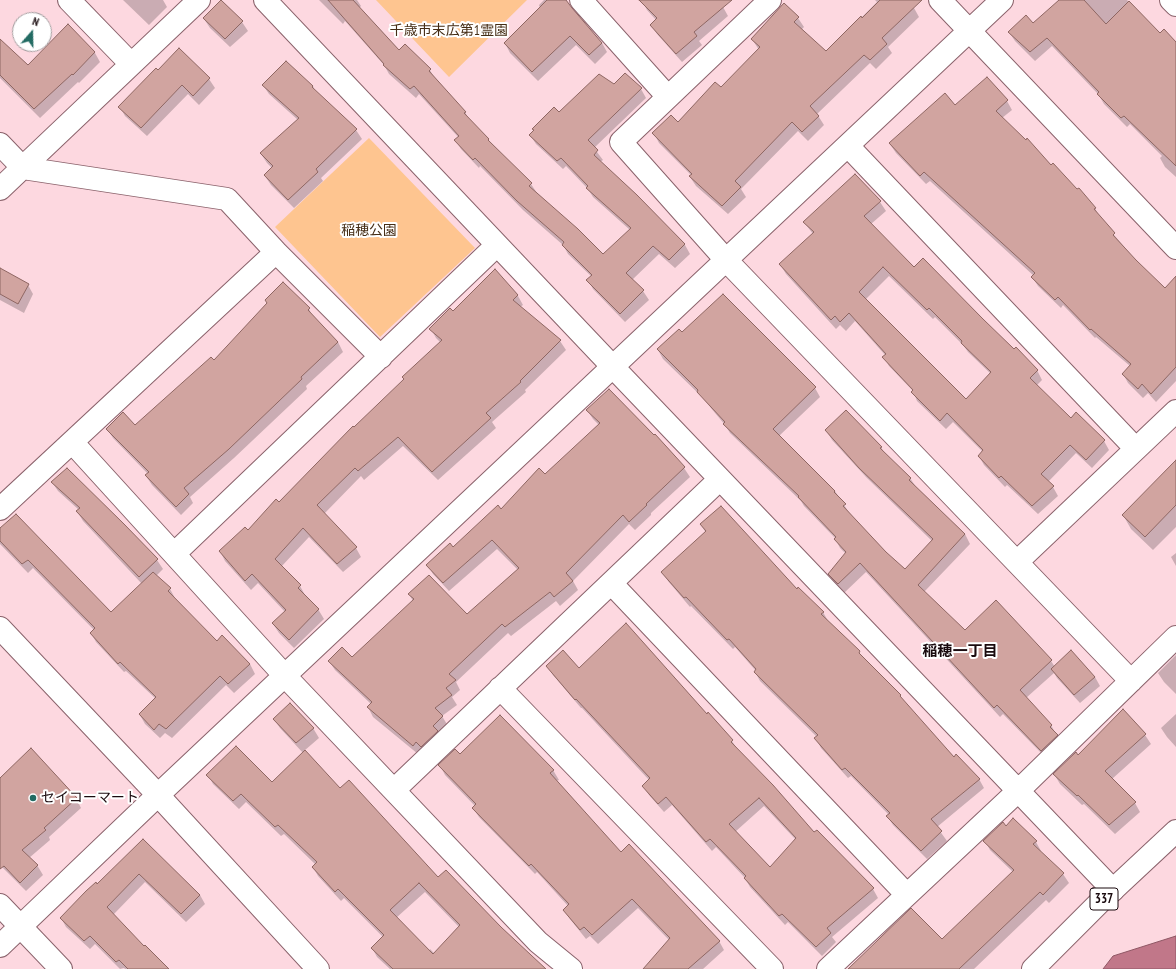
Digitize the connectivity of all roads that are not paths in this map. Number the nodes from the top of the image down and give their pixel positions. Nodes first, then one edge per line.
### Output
1 (69, 0) edge
2 (199, 0) edge
3 (265, 0) edge
4 (581, 0) edge
5 (770, 0) edge
6 (940, 0) edge
7 (1002, 0) edge
8 (1171, 0) edge
9 (1176, 6) edge
10 (969, 31) junction
11 (131, 64) junction
12 (668, 97) junction
13 (0, 144) edge
14 (848, 146) junction
15 (23, 168) junction
16 (0, 190) edge
17 (497, 245) junction
18 (1176, 248) edge
19 (276, 252) junction
20 (726, 260) junction
21 (381, 357) junction
22 (613, 367) junction
23 (1176, 411) edge
24 (72, 442) junction
25 (1136, 449) junction
26 (720, 479) junction
27 (0, 509) edge
28 (174, 554) junction
29 (1017, 562) junction
30 (611, 583) junction
31 (0, 628) edge
32 (1176, 638) edge
33 (285, 676) junction
34 (1131, 681) junction
35 (500, 688) junction
36 (394, 790) junction
37 (1018, 791) junction
38 (158, 795) junction
39 (1176, 830) edge
40 (1113, 890) junction
41 (907, 895) junction
42 (0, 905) edge
43 (20, 926) junction
44 (0, 946) edge
45 (61, 969) edge
46 (318, 969) edge
47 (570, 969) edge
48 (772, 969) edge
49 (828, 969) edge
50 (1033, 969) edge

1 - 11 main road
2 - 11 main road
3 - 17 main road
4 - 12 main road
5 - 12 main road
6 - 10 main road
7 - 10 main road
8 - 9 main road
10 - 14 main road
10 - 18 main road
11 - 15 main road
12 - 20 main road
13 - 15 main road
14 - 20 main road
14 - 25 main road
15 - 16 main road
15 - 19 main road
17 - 21 main road
17 - 22 main road
19 - 21 main road
19 - 24 main road
20 - 22 main road
20 - 29 main road
21 - 28 main road
22 - 26 main road
22 - 33 main road
23 - 25 main road
24 - 27 main road
24 - 28 main road
25 - 29 main road
26 - 30 main road
26 - 37 main road
28 - 33 main road
29 - 34 main road
30 - 35 main road
30 - 41 main road
31 - 38 main road
32 - 34 main road
33 - 36 main road
33 - 38 main road
34 - 37 main road
35 - 36 main road
35 - 48 main road
36 - 47 main road
37 - 40 main road
37 - 41 main road
38 - 43 main road
38 - 46 main road
39 - 40 main road, 337
40 - 50 main road, 337
41 - 49 main road
42 - 43 main road
43 - 44 main road
43 - 45 main road

